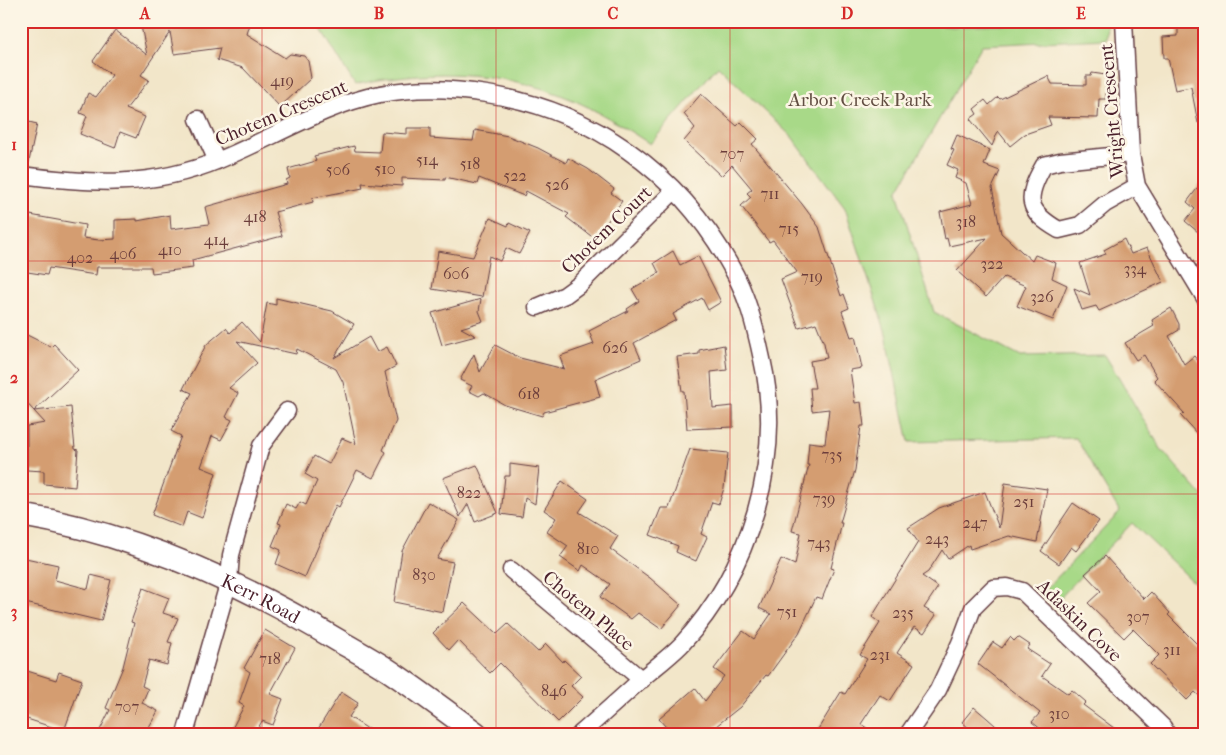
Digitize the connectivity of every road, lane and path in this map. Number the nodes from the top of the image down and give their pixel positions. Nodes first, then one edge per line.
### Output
1 (1124, 21) edge
2 (198, 119) dead end
3 (1131, 154) junction
4 (217, 161) junction
5 (21, 175) edge
6 (1137, 186) junction
7 (674, 191) junction
8 (1205, 298) edge
9 (537, 307) dead end
10 (287, 412) dead end
11 (21, 515) edge
12 (511, 570) dead end
13 (229, 581) junction
14 (642, 680) junction
15 (185, 734) edge
16 (477, 734) edge
17 (580, 734) edge
18 (908, 734) edge
19 (1167, 734) edge

1 - 3 street, Wright Crescent
2 - 4 street
3 - 6 street, Wright Crescent
3 - 6 street
4 - 5 street, Chotem Crescent
4 - 7 street, Chotem Crescent
6 - 8 street, Wright Crescent
7 - 9 street, Chotem Court
7 - 14 street, Chotem Crescent
10 - 13 street
11 - 13 street, Kerr Road
12 - 14 street, Chotem Place
13 - 15 street
13 - 16 street, Kerr Road
14 - 17 street, Chotem Crescent
18 - 19 street, Adaskin Cove

